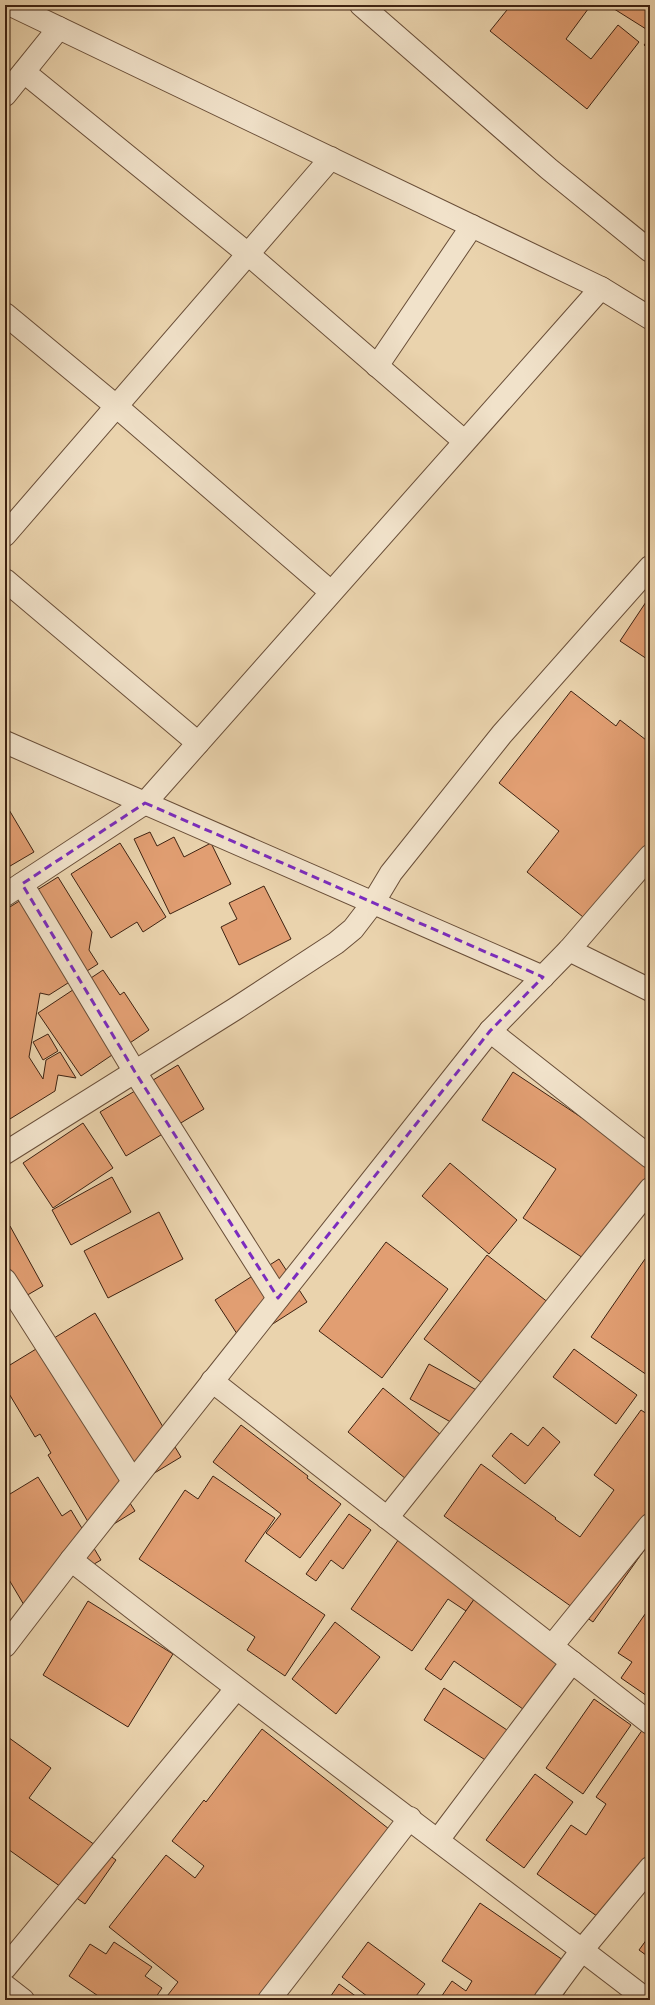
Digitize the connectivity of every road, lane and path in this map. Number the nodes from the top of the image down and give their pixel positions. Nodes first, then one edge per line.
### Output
1 (11, 5) edge
2 (361, 5) edge
3 (59, 28) junction
4 (24, 72) junction
5 (5, 95) edge
6 (331, 158) junction
7 (472, 226) junction
8 (650, 251) edge
9 (248, 254) junction
10 (601, 288) junction
11 (5, 314) edge
12 (650, 318) edge
13 (377, 366) junction
14 (116, 406) junction
15 (464, 441) junction
16 (5, 535) edge
17 (650, 567) edge
18 (5, 580) edge
19 (331, 592) junction
20 (5, 742) edge
21 (198, 743) junction
22 (145, 803) junction
23 (650, 856) edge
24 (14, 889) edge
25 (373, 903) junction
26 (569, 950) junction
27 (543, 977) junction
28 (650, 990) edge
29 (490, 1030) junction
30 (135, 1072) junction
31 (5, 1153) edge
32 (650, 1157) edge
33 (650, 1189) edge
34 (5, 1280) edge
35 (278, 1298) junction
36 (212, 1381) junction
37 (133, 1482) junction
38 (387, 1518) junction
39 (650, 1525) edge
40 (70, 1560) junction
41 (5, 1646) edge
42 (552, 1646) junction
43 (572, 1662) junction
44 (236, 1689) junction
45 (650, 1723) edge
46 (410, 1818) junction
47 (438, 1840) junction
48 (650, 1868) edge
49 (582, 1950) junction
50 (5, 1968) edge
51 (5, 1986) edge
52 (23, 2000) edge
53 (269, 2000) edge
54 (545, 2000) edge
55 (647, 2000) edge

1 - 3 street
2 - 8 street
3 - 4 street
3 - 6 street
4 - 5 street
4 - 9 street
6 - 7 street
6 - 9 street
7 - 10 street
7 - 13 street
9 - 13 street
9 - 14 street
10 - 12 street
10 - 15 street
11 - 14 street
13 - 15 street
14 - 16 street
14 - 19 street
15 - 19 street
17 - 25 street
18 - 21 street
19 - 21 street
20 - 22 street
21 - 22 street
22 - 24 street
22 - 25 street
23 - 26 street
24 - 30 street
25 - 27 street
25 - 30 street
26 - 27 street
26 - 28 street
27 - 29 street
29 - 32 street
29 - 35 street
30 - 31 street
30 - 35 street
33 - 38 street
34 - 37 street
35 - 36 street
36 - 37 street
36 - 38 street
37 - 40 street
38 - 42 street
39 - 42 street
40 - 41 street
40 - 44 street
42 - 43 street
43 - 45 street
43 - 47 street
44 - 46 street
44 - 50 street
46 - 47 street
46 - 53 street
47 - 49 street
48 - 49 street
49 - 54 street
49 - 55 street
51 - 52 street

